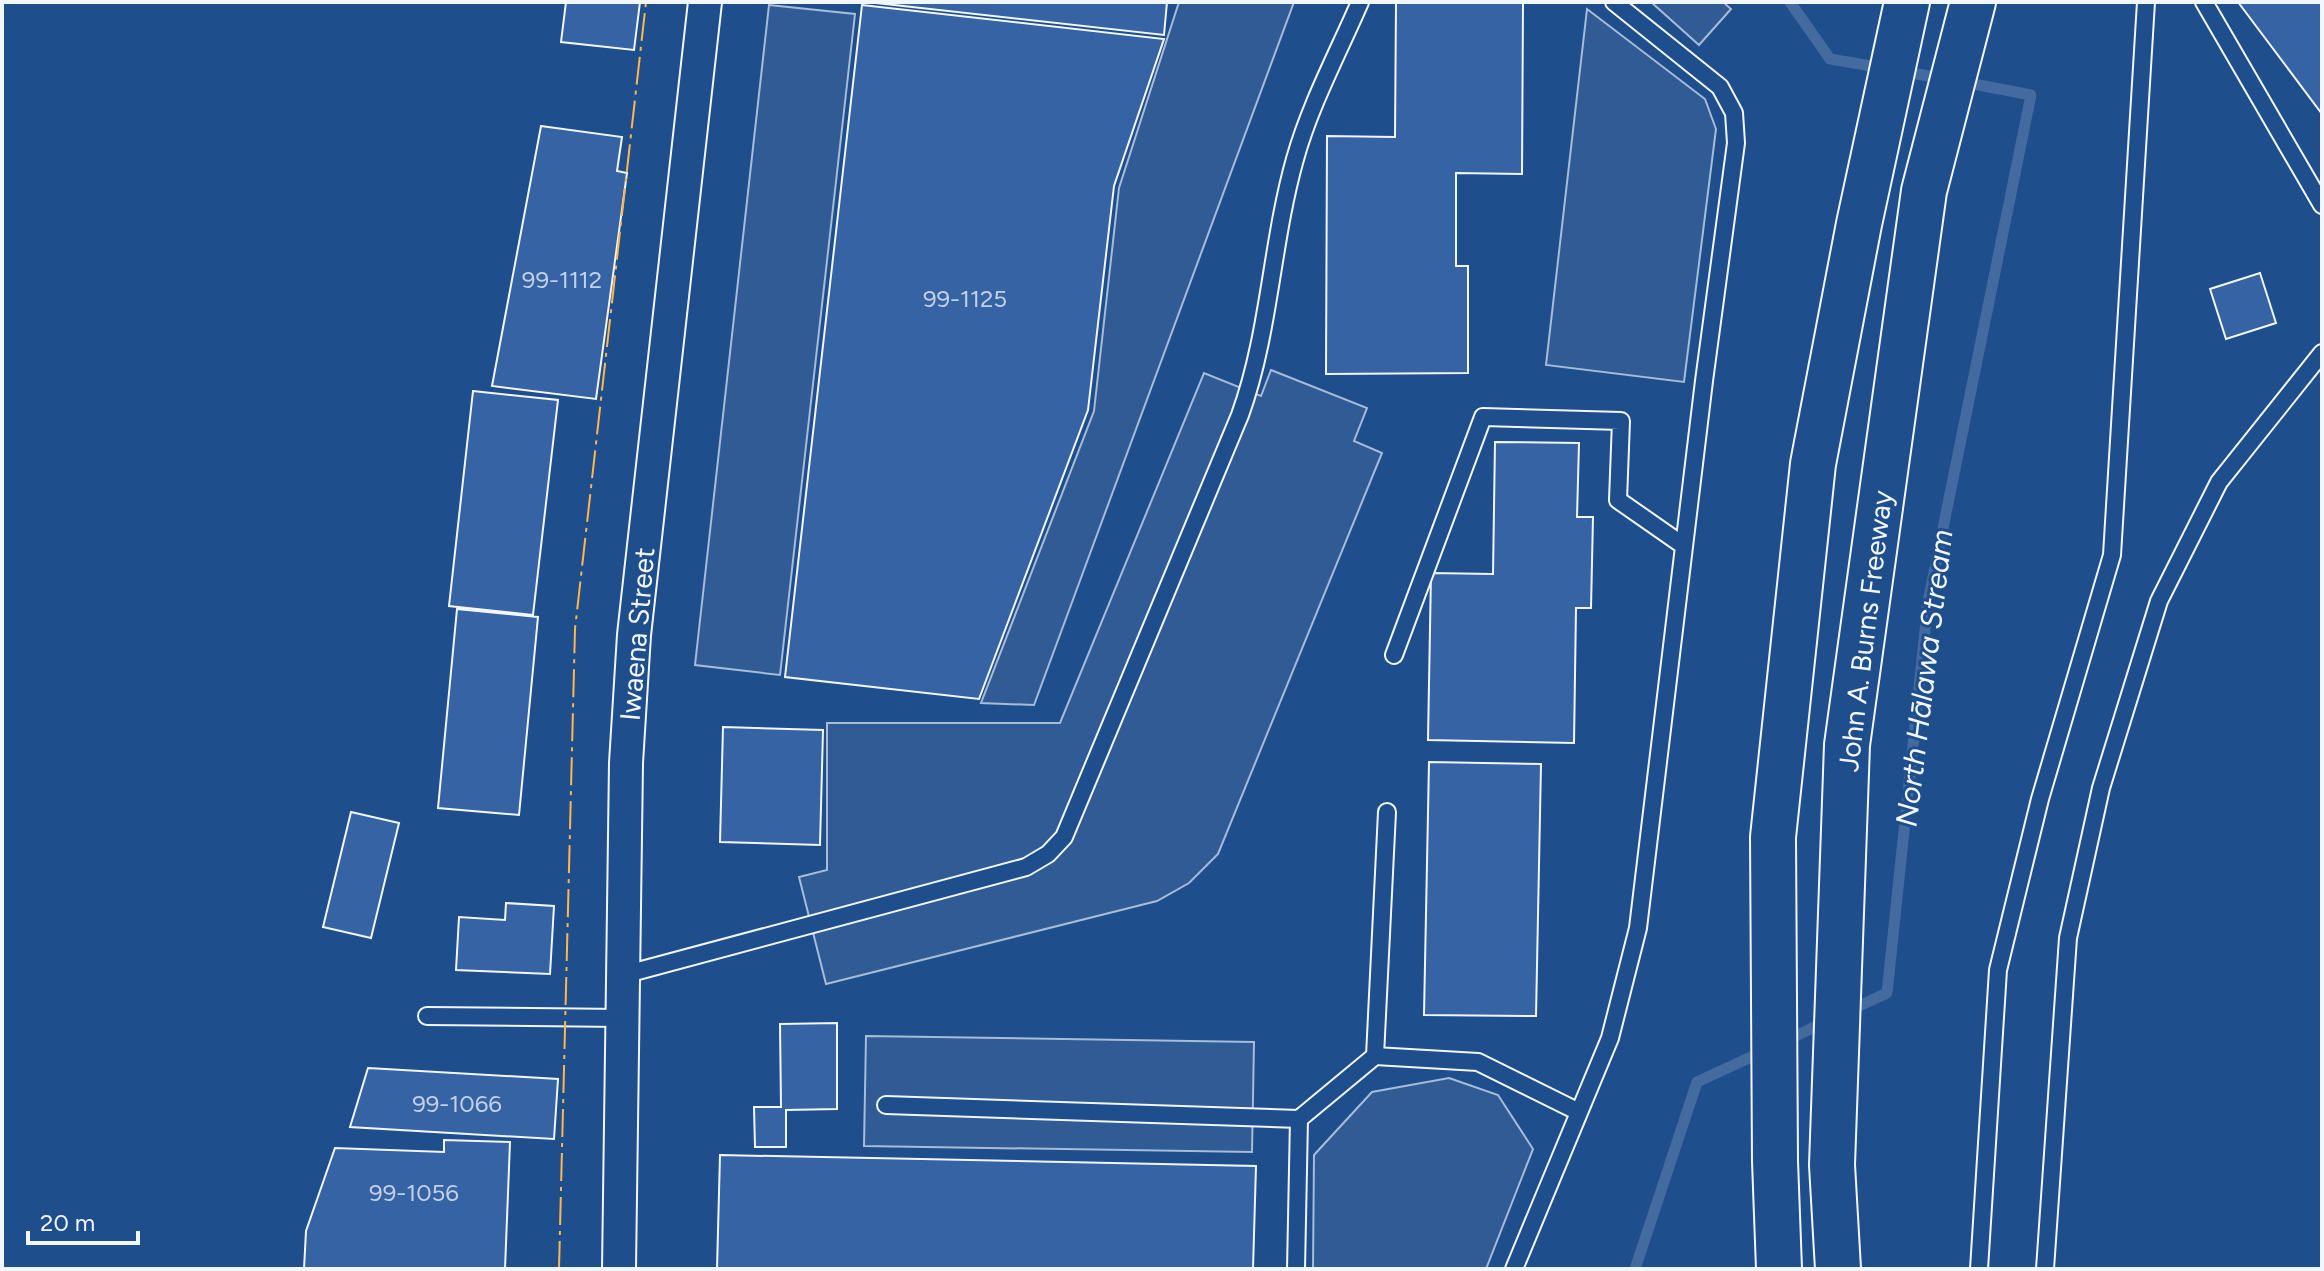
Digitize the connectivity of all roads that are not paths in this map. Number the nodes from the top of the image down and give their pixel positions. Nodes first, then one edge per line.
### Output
1 (705, 2) edge
2 (1360, 2) edge
3 (1614, 2) edge
4 (1907, 2) edge
5 (1973, 2) edge
6 (2146, 2) edge
7 (2204, 2) edge
8 (2322, 205) edge
9 (2322, 353) edge
10 (1684, 546) junction
11 (1394, 655) dead end
12 (1387, 812) dead end
13 (623, 975) junction
14 (427, 1016) dead end
15 (622, 1018) junction
16 (1375, 1056) junction
17 (886, 1105) dead end
18 (1579, 1112) junction
19 (1299, 1119) junction
20 (619, 1269) edge
21 (1296, 1269) edge
22 (1514, 1269) edge
23 (1779, 1269) edge
24 (1838, 1269) edge
25 (1979, 1269) edge
26 (2045, 1269) edge

1 - 13 street, Iwaena Street
2 - 13 lane
3 - 10 lane
4 - 23 highway
5 - 24 highway, John A. Burns Freeway
6 - 25 lane
7 - 8 lane
9 - 26 lane
10 - 11 lane
10 - 18 lane
12 - 16 lane
13 - 15 street, Iwaena Street
14 - 15 lane
15 - 20 street, Iwaena Street
16 - 18 lane
16 - 19 lane
17 - 19 lane
18 - 22 lane
19 - 21 lane

